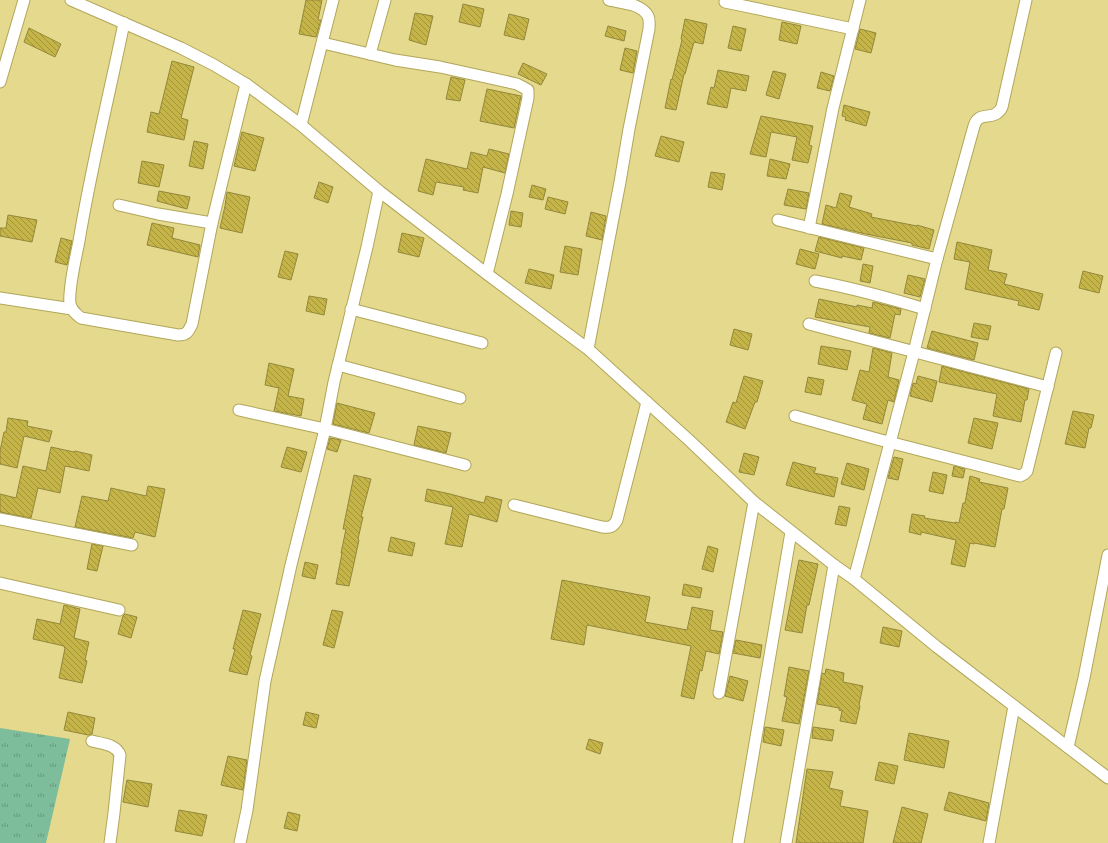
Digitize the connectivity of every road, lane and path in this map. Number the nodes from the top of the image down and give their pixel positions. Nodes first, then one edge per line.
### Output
1 (24, 0) edge
2 (71, 0) edge
3 (333, 0) edge
4 (385, 0) edge
5 (609, 0) edge
6 (860, 0) edge
7 (1026, 0) edge
8 (725, 2) dead end
9 (124, 23) junction
10 (852, 29) junction
11 (323, 43) junction
12 (370, 54) junction
13 (0, 82) edge
14 (246, 84) junction
15 (302, 125) junction
16 (379, 191) junction
17 (119, 205) dead end
18 (778, 220) dead end
19 (212, 222) junction
20 (809, 228) junction
21 (937, 260) junction
22 (487, 274) junction
23 (815, 281) dead end
24 (0, 298) edge
25 (72, 309) junction
26 (352, 309) junction
27 (925, 309) junction
28 (809, 324) dead end
29 (482, 343) dead end
30 (588, 349) junction
31 (914, 352) junction
32 (1056, 353) dead end
33 (338, 365) junction
34 (1048, 387) junction
35 (460, 398) dead end
36 (647, 402) junction
37 (239, 410) dead end
38 (795, 416) dead end
39 (325, 429) junction
40 (890, 443) junction
41 (465, 465) dead end
42 (754, 502) junction
43 (514, 505) dead end
44 (0, 519) edge
45 (792, 532) junction
46 (132, 545) dead end
47 (1108, 555) edge
48 (834, 565) junction
49 (854, 579) junction
50 (0, 583) edge
51 (119, 610) dead end
52 (719, 693) dead end
53 (1014, 706) junction
54 (92, 741) dead end
55 (1068, 748) junction
56 (1108, 778) edge
57 (110, 843) edge
58 (240, 843) edge
59 (738, 843) edge
60 (786, 843) edge
61 (989, 843) edge

1 - 13 street
2 - 9 street
3 - 11 street
4 - 12 street
5 - 30 street
6 - 10 street
7 - 21 street
8 - 10 street
9 - 14 street
9 - 25 street
10 - 20 street
11 - 12 street
11 - 15 street
12 - 22 street
14 - 15 street
14 - 19 street
15 - 16 street
16 - 22 street
16 - 26 street
17 - 19 street
18 - 20 street
19 - 25 street
20 - 21 street
21 - 27 street
22 - 30 street
23 - 27 street
24 - 25 street
26 - 29 street
26 - 33 street
27 - 31 street
28 - 31 street
30 - 36 street
31 - 34 street
31 - 40 street
32 - 34 street
33 - 35 street
33 - 39 street
34 - 40 street
36 - 42 street
36 - 43 street
37 - 39 street
38 - 40 street
39 - 41 street
39 - 58 street
40 - 49 street
42 - 45 street
42 - 52 street
44 - 46 street
45 - 48 street
45 - 59 street
47 - 55 street
48 - 49 street
48 - 60 street
49 - 53 street
50 - 51 street
53 - 55 street
53 - 61 street
54 - 57 street
55 - 56 street

